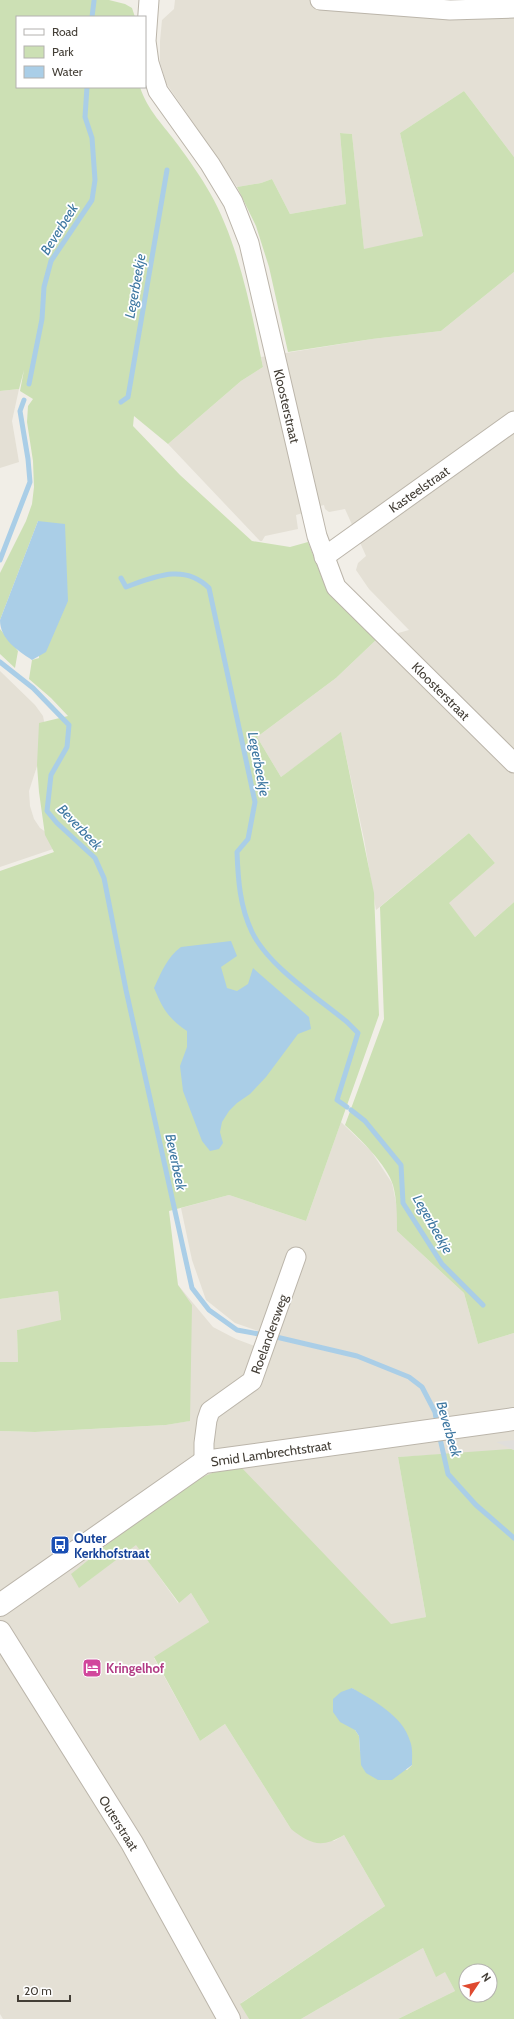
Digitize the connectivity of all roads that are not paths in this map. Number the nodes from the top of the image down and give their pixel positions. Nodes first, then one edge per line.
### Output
1 (149, 0) edge
2 (320, 0) edge
3 (514, 8) edge
4 (514, 421) edge
5 (324, 557) junction
6 (514, 763) edge
7 (296, 1257) dead end
8 (514, 1419) edge
9 (204, 1462) junction
10 (0, 1605) edge
11 (0, 1632) edge
12 (229, 2019) edge

1 - 5 street, Kloosterstraat
2 - 3 street
4 - 5 street, Kasteelstraat
5 - 6 street, Kloosterstraat
7 - 9 street, Roelandersweg
8 - 9 street, Smid Lambrechtstraat
9 - 10 street, Smid Lambrechtstraat
11 - 12 street, Outerstraat

